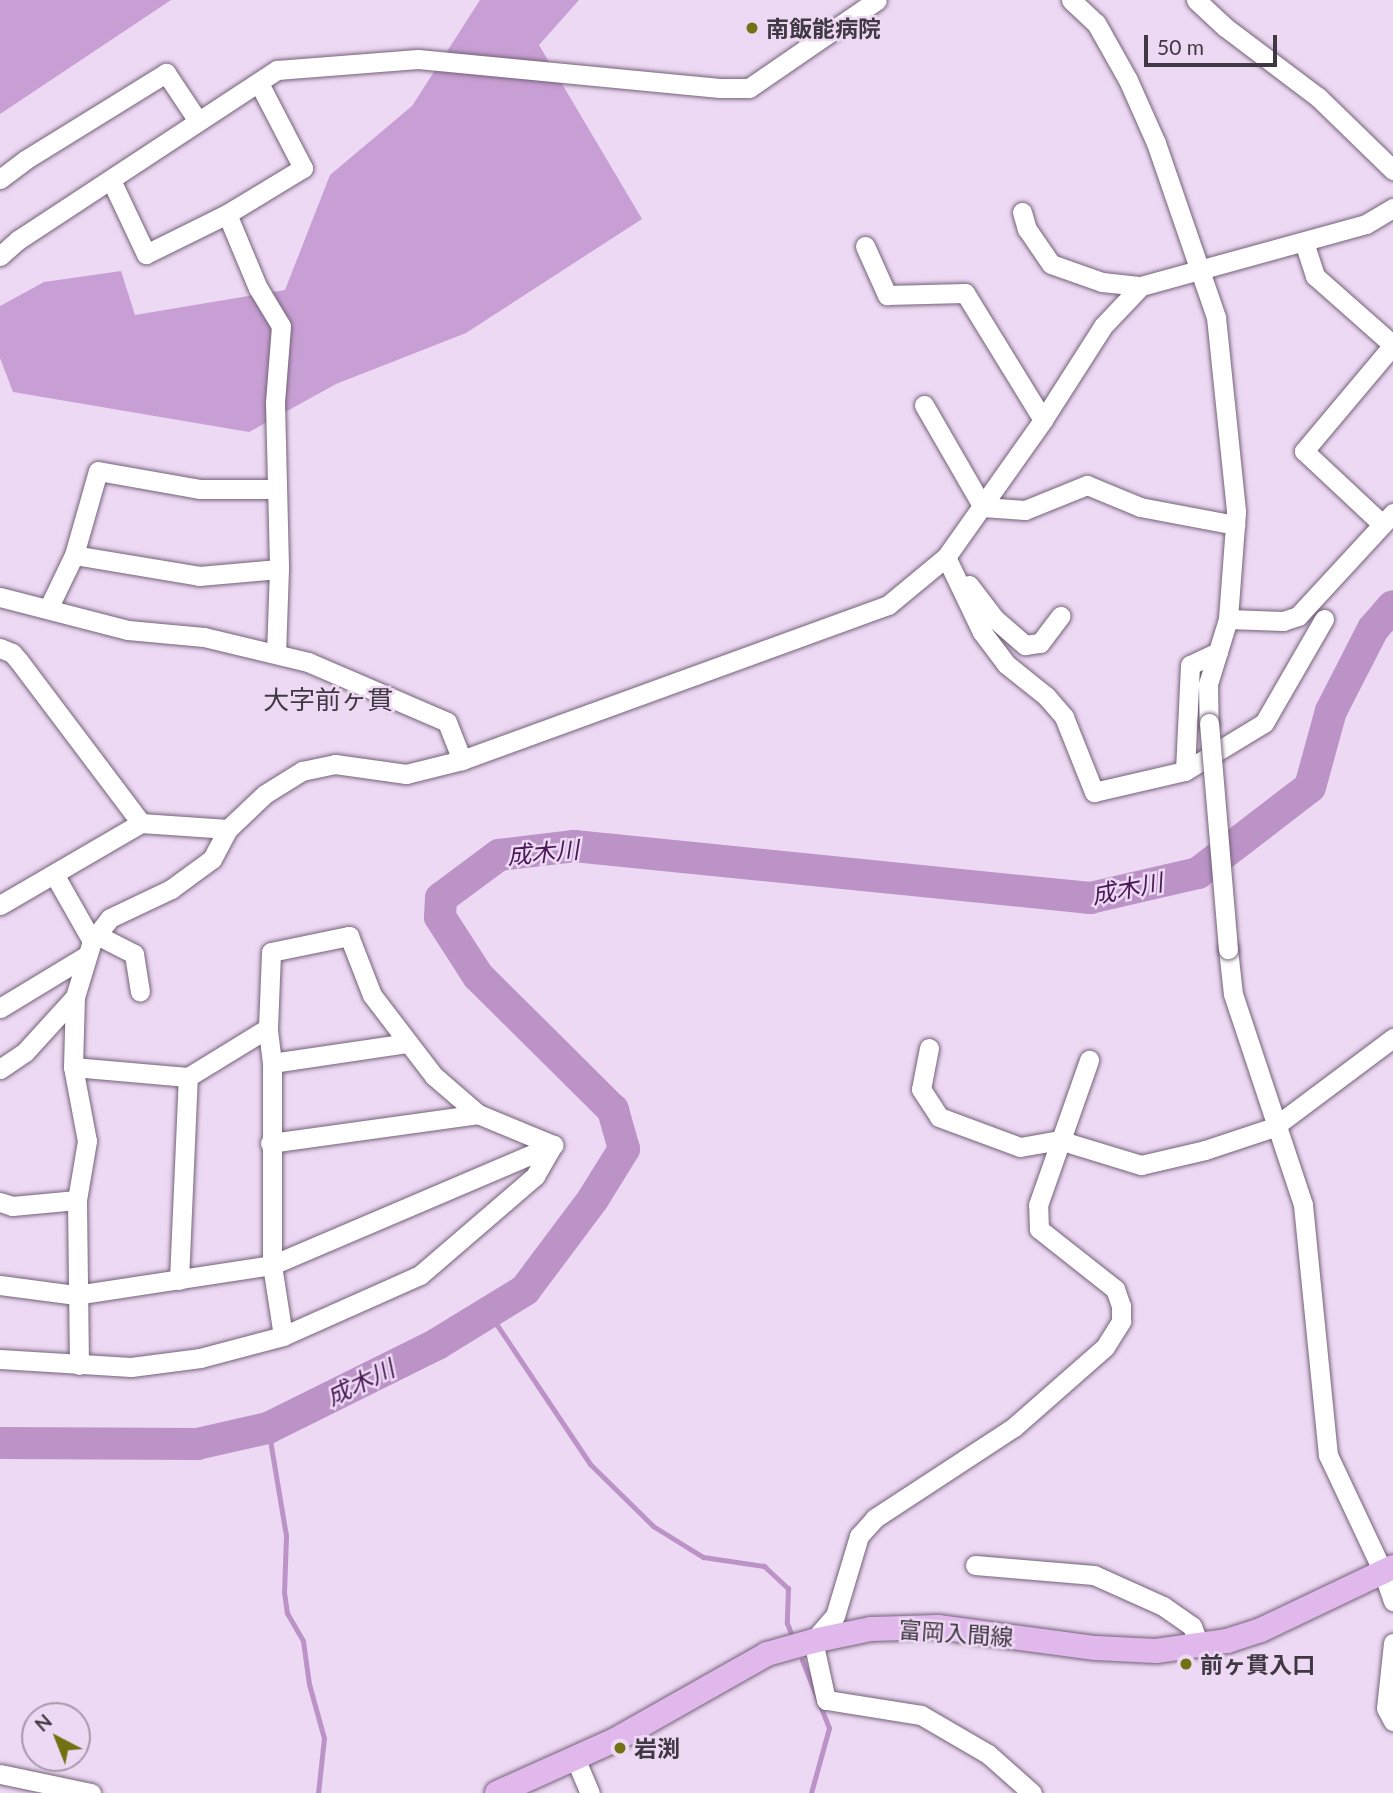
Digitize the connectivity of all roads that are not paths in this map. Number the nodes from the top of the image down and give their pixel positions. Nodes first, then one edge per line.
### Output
1 (877, 0) edge
2 (1071, 0) edge
3 (1196, 0) edge
4 (259, 83) junction
5 (198, 121) junction
6 (1393, 170) edge
7 (0, 179) edge
8 (111, 180) junction
9 (1393, 208) edge
10 (1022, 212) dead end
11 (227, 214) junction
12 (1304, 242) junction
13 (865, 246) dead end
14 (0, 256) edge
15 (1197, 271) junction
16 (1141, 286) junction
17 (1393, 345) edge
18 (924, 405) dead end
19 (1043, 420) junction
20 (276, 489) junction
21 (983, 507) junction
22 (1388, 518) edge
23 (1235, 525) junction
24 (74, 555) junction
25 (946, 557) junction
26 (279, 569) junction
27 (0, 597) edge
28 (48, 609) junction
29 (1060, 616) dead end
30 (1228, 619) junction
31 (1324, 619) dead end
32 (0, 648) edge
33 (1218, 652) junction
34 (276, 653) junction
35 (462, 760) junction
36 (1185, 771) junction
37 (141, 823) junction
38 (228, 829) junction
39 (54, 874) junction
40 (0, 905) edge
41 (91, 944) junction
42 (140, 992) dead end
43 (75, 997) junction
44 (0, 1008) edge
45 (268, 1028) junction
46 (1393, 1038) edge
47 (407, 1043) junction
48 (929, 1048) dead end
49 (1089, 1060) dead end
50 (272, 1063) junction
51 (73, 1067) junction
52 (0, 1069) edge
53 (188, 1077) junction
54 (478, 1114) junction
55 (1274, 1126) junction
56 (1059, 1140) junction
57 (270, 1143) junction
58 (553, 1145) junction
59 (77, 1200) junction
60 (0, 1202) edge
61 (272, 1265) junction
62 (179, 1280) junction
63 (0, 1284) edge
64 (76, 1295) junction
65 (284, 1336) junction
66 (0, 1359) edge
67 (79, 1365) junction
68 (975, 1566) dead end
69 (1388, 1569) edge
70 (1393, 1601) edge
71 (813, 1641) junction
72 (1393, 1643) edge
73 (1199, 1645) junction
74 (1393, 1721) edge
75 (575, 1758) junction
76 (0, 1774) edge
77 (505, 1791) edge
78 (91, 1793) edge
79 (590, 1793) edge
80 (1032, 1793) edge

1 - 4 street
2 - 15 street
3 - 6 street
4 - 5 street
4 - 11 street
5 - 7 street
5 - 8 street
8 - 11 street
8 - 14 street
9 - 12 street
10 - 16 street
11 - 20 street
12 - 15 street
12 - 17 street
13 - 19 street
15 - 16 street
15 - 23 street
16 - 19 street
17 - 22 street
18 - 21 street
19 - 21 street
20 - 24 street
20 - 26 street
21 - 23 street
21 - 25 street
22 - 30 street
23 - 30 street
24 - 26 street
24 - 28 street
25 - 29 street
25 - 35 street
25 - 36 street
26 - 34 street
27 - 28 street
28 - 34 street
30 - 33 street
31 - 36 street
32 - 37 street
33 - 36 street
33 - 55 street, bridge
34 - 35 street
35 - 38 street
37 - 38 street
37 - 39 street
38 - 41 street
39 - 40 street
39 - 41 street
41 - 42 street
41 - 43 street
41 - 44 street
43 - 51 street
43 - 52 street
45 - 47 street
45 - 50 street
45 - 53 street
46 - 55 street
47 - 50 street
47 - 54 street
48 - 56 street
49 - 56 street
50 - 57 street
51 - 53 street
51 - 59 street
53 - 62 street
54 - 57 street
54 - 58 street
55 - 56 street
55 - 69 street
56 - 71 street
57 - 61 street
58 - 61 street
58 - 65 street
59 - 60 street
59 - 64 street
61 - 62 street
61 - 65 street
62 - 64 street
63 - 64 street
64 - 67 street
65 - 67 street
66 - 67 street
68 - 73 street
69 - 70 street
69 - 73 main road, 富岡入間線
71 - 73 main road, 富岡入間線
71 - 75 main road, 富岡入間線
71 - 80 street
72 - 74 street
75 - 77 main road, 富岡入間線
75 - 79 street
76 - 78 street

